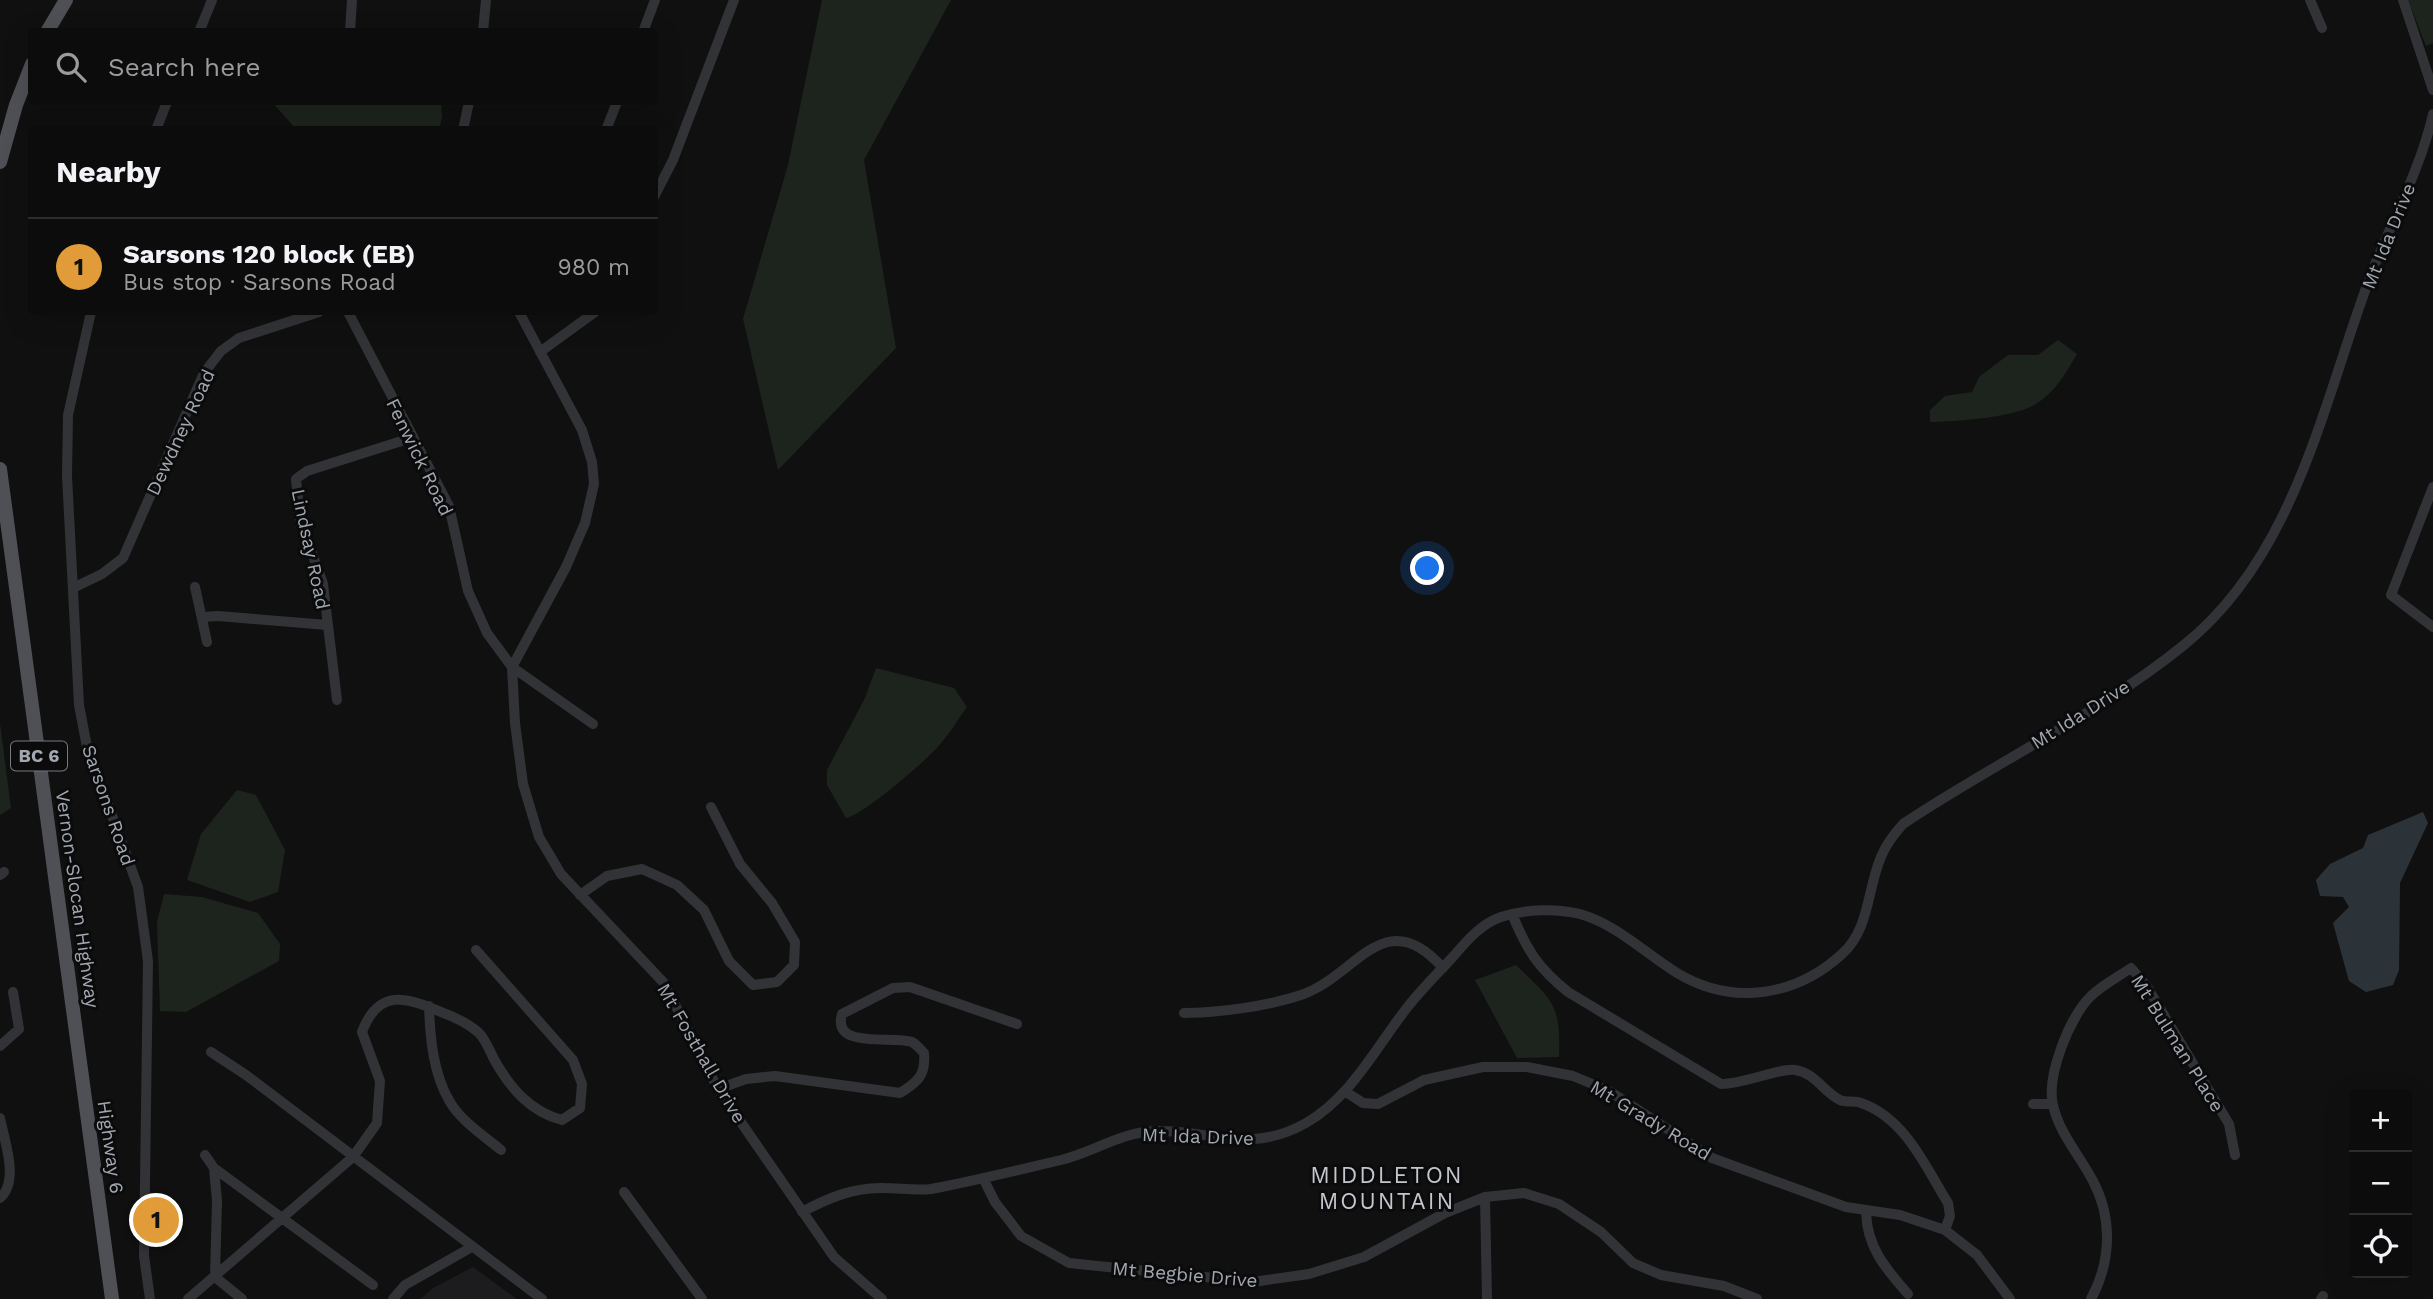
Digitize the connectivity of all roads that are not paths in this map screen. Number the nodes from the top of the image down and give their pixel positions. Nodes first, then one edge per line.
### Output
1 (66, 0) edge
2 (212, 0) edge
3 (352, 0) edge
4 (486, 0) edge
5 (655, 0) edge
6 (734, 0) edge
7 (2310, 0) edge
8 (2403, 0) edge
9 (2322, 27) dead end
10 (49, 28) edge
11 (201, 28) edge
12 (350, 28) edge
13 (483, 28) edge
14 (644, 28) edge
15 (28, 74) edge
16 (2433, 90) edge
17 (166, 105) edge
18 (468, 105) edge
19 (616, 105) edge
20 (2433, 114) edge
21 (158, 126) edge
22 (464, 126) edge
23 (608, 126) edge
24 (0, 162) edge
25 (658, 189) edge
26 (90, 315) edge
27 (309, 315) edge
28 (350, 315) edge
29 (521, 315) edge
30 (591, 315) edge
31 (540, 352) junction
32 (411, 438) junction
33 (0, 469) edge
34 (2433, 487) edge
35 (73, 587) junction
36 (195, 587) dead end
37 (203, 617) junction
38 (327, 625) junction
39 (2433, 627) edge
40 (207, 642) dead end
41 (512, 667) junction
42 (337, 700) dead end
43 (593, 724) dead end
44 (711, 807) dead end
45 (580, 895) junction
46 (1512, 914) junction
47 (476, 950) dead end
48 (1443, 968) junction
49 (13, 992) dead end
50 (429, 1006) junction
51 (1184, 1013) dead end
52 (1017, 1024) dead end
53 (78, 1042) joint
54 (0, 1046) edge
55 (211, 1052) dead end
56 (718, 1088) junction
57 (1346, 1092) junction
58 (2033, 1104) dead end
59 (2052, 1104) junction
60 (0, 1118) edge
61 (501, 1150) dead end
62 (2235, 1154) dead end
63 (205, 1155) dead end
64 (353, 1157) junction
65 (214, 1168) junction
66 (983, 1178) junction
67 (624, 1192) dead end
68 (1485, 1196) junction
69 (0, 1198) edge
70 (802, 1212) junction
71 (1866, 1212) junction
72 (283, 1220) junction
73 (1945, 1230) junction
74 (470, 1248) junction
75 (215, 1278) junction
76 (373, 1285) dead end
77 (1908, 1294) dead end
78 (112, 1299) edge
79 (150, 1299) edge
80 (188, 1299) edge
81 (242, 1299) edge
82 (393, 1299) edge
83 (542, 1299) edge
84 (702, 1299) edge
85 (883, 1299) edge
86 (1487, 1299) edge
87 (1757, 1299) edge
88 (2010, 1299) edge
89 (2091, 1299) edge

1 - 10 main road
2 - 11 street
3 - 12 street
4 - 13 street
5 - 14 street
6 - 25 street
7 - 9 street
8 - 16 street
15 - 24 main road
17 - 21 street
18 - 22 street
19 - 23 street
20 - 46 street, Mt Ida Drive
26 - 35 street, Sarsons Road
27 - 35 street, Dewdney Road
28 - 32 street, Fenwick Road
29 - 31 street
30 - 31 street
31 - 41 street
32 - 38 street, Lindsay Road
32 - 41 street, Fenwick Road
33 - 53 main road, Vernon-Slocan Highway / BC 6
34 - 39 street
35 - 79 street, Sarsons Road
36 - 37 street
37 - 38 street
37 - 40 street
38 - 42 street, Lindsay Road
41 - 43 street, Fenwick Road
41 - 45 street, Mt Fosthall Drive
44 - 45 street
45 - 56 street, Mt Fosthall Drive
46 - 48 street, Mt Ida Drive
46 - 73 street
47 - 50 street
48 - 51 street
48 - 57 street, Mt Ida Drive
49 - 54 street
50 - 61 street
50 - 64 street
52 - 56 street
53 - 78 main road, Highway 6 / BC 6
55 - 64 street
56 - 70 street, Mt Fosthall Drive
57 - 66 street, Mt Ida Drive
57 - 71 street, Mt Grady Road
58 - 59 street
59 - 62 street, Mt Bulman Place
59 - 89 street
60 - 69 street
63 - 65 street
64 - 72 street
64 - 74 street
65 - 72 street
65 - 75 street
66 - 68 street, Mt Begbie Drive
66 - 70 street, Mt Ida Drive
67 - 84 street
68 - 86 street
68 - 87 street, Mt Begbie Drive
70 - 85 street, Mt Fosthall Drive
71 - 73 street, Mt Grady Road
71 - 77 street
72 - 75 street
72 - 76 street
73 - 88 street, Mt Grady Road
74 - 82 street
74 - 83 street
75 - 80 street
75 - 81 street

